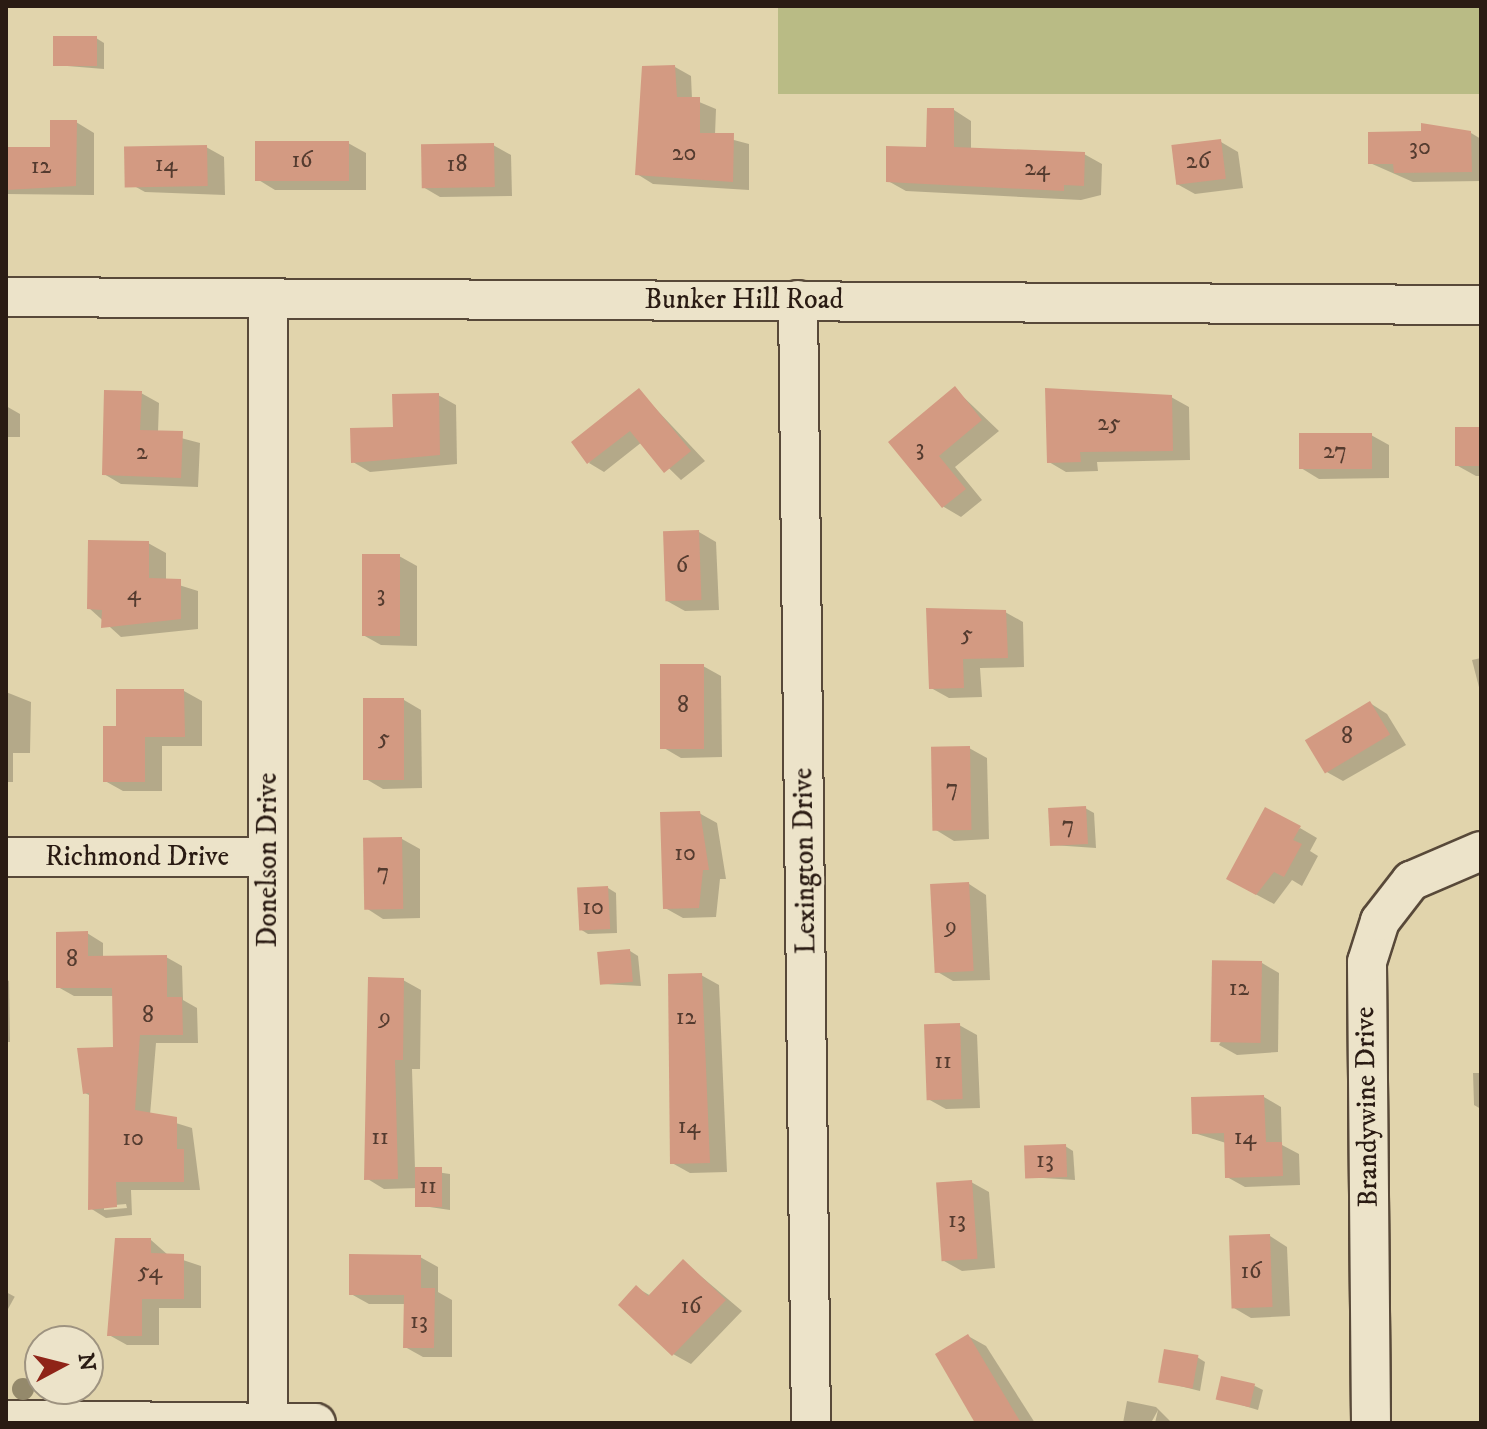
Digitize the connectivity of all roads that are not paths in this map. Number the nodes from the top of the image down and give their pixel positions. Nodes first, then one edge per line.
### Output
1 (6, 297) edge
2 (268, 298) junction
3 (798, 300) junction
4 (1481, 305) edge
5 (1481, 851) edge
6 (6, 857) edge
7 (268, 857) junction
8 (6, 1420) edge
9 (268, 1423) edge
10 (316, 1423) edge
11 (811, 1423) edge
12 (1371, 1423) edge

1 - 2 street, Bunker Hill Road
2 - 3 street, Bunker Hill Road
2 - 7 street, Donelson Drive
3 - 4 street, Bunker Hill Road
3 - 11 street, Lexington Drive
5 - 12 street, Brandywine Drive
6 - 7 street, Richmond Drive
7 - 9 street, Donelson Drive
8 - 9 street
9 - 10 street

